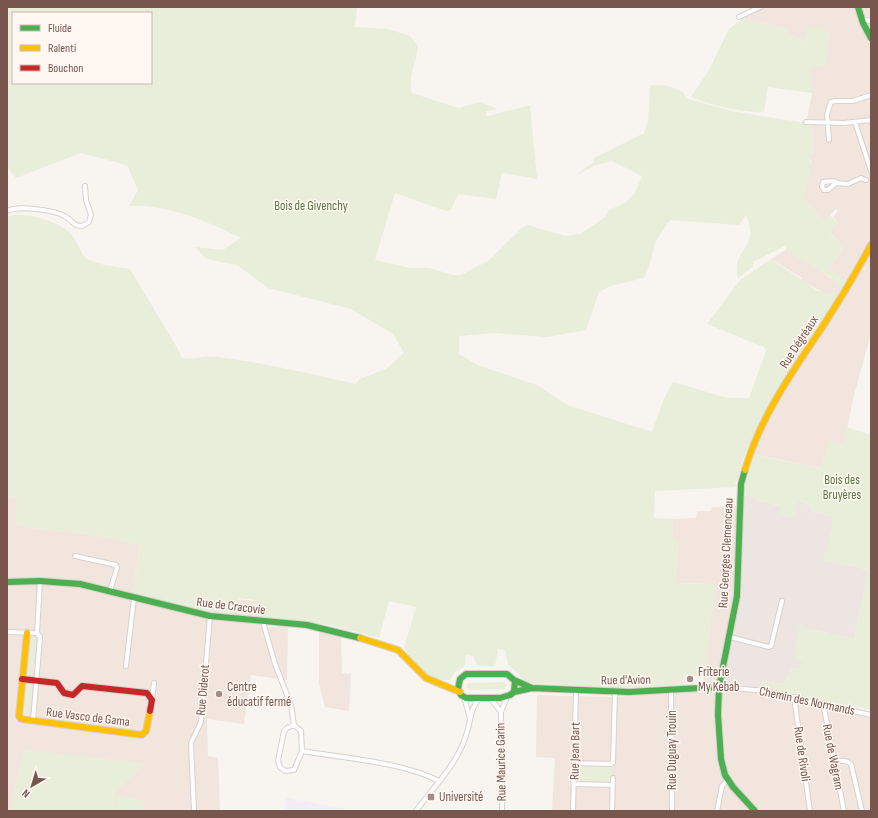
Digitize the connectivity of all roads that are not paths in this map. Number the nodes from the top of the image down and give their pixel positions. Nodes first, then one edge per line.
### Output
1 (760, 7) edge
2 (858, 7) edge
3 (739, 17) dead end
4 (861, 19) junction
5 (871, 21) edge
6 (871, 38) edge
7 (871, 94) edge
8 (871, 120) edge
9 (806, 122) dead end
10 (855, 122) junction
11 (828, 123) junction
12 (829, 140) dead end
13 (871, 170) edge
14 (866, 180) dead end
15 (838, 183) dead end
16 (85, 186) dead end
17 (7, 211) edge
18 (871, 246) edge
19 (750, 453) joint
20 (75, 556) dead end
21 (7, 582) edge
22 (40, 582) junction
23 (110, 591) junction
24 (134, 598) junction
25 (782, 601) dead end
26 (210, 616) junction
27 (263, 622) junction
28 (7, 632) edge
29 (27, 633) junction
30 (37, 633) junction
31 (730, 638) junction
32 (126, 666) dead end
33 (22, 679) junction
34 (459, 679) junction
35 (514, 680) junction
36 (37, 681) junction
37 (154, 683) dead end
38 (440, 685) junction
39 (719, 687) junction
40 (532, 688) junction
41 (576, 690) junction
42 (671, 690) junction
43 (514, 692) junction
44 (615, 692) junction
45 (462, 694) junction
46 (508, 697) junction
47 (794, 697) junction
48 (480, 698) junction
49 (490, 698) junction
50 (152, 700) junction
51 (823, 704) junction
52 (501, 712) junction
53 (871, 715) edge
54 (470, 717) junction
55 (33, 721) junction
56 (294, 725) junction
57 (302, 751) junction
58 (834, 760) junction
59 (574, 764) junction
60 (613, 778) dead end
61 (727, 780) junction
62 (439, 781) junction
63 (574, 784) junction
64 (612, 785) junction
65 (194, 811) edge
66 (416, 811) edge
67 (502, 811) edge
68 (573, 811) edge
69 (612, 811) edge
70 (672, 811) edge
71 (717, 811) edge
72 (754, 811) edge
73 (810, 811) edge
74 (844, 811) edge
75 (862, 811) edge

1 - 3 street
2 - 4 street
4 - 5 street
4 - 6 street
7 - 11 street
8 - 10 street
9 - 11 street
10 - 11 street
10 - 13 street
11 - 12 street
14 - 15 street
16 - 17 street
18 - 19 street, Rue Dégréaux
19 - 31 street, Rue Georges Clemenceau
20 - 23 street
21 - 22 street, Rue de Cracovie
22 - 23 street, Rue de Cracovie
22 - 30 street
23 - 24 street, Rue de Cracovie
24 - 26 street, Rue de Cracovie
24 - 32 street
25 - 31 street
26 - 27 street, Rue de Cracovie
26 - 65 street, Rue Diderot
27 - 38 street, Rue de Cracovie
27 - 56 street
28 - 29 street
29 - 30 street
29 - 33 street
30 - 36 street
31 - 39 street, Rue Georges Clemenceau
33 - 36 street, Rue Vasco de Gama
33 - 55 street, Rue Vasco de Gama
34 - 35 street, Rue d'Avion
34 - 38 street
34 - 45 street
35 - 40 street, Rue d'Avion
35 - 43 street
36 - 50 street, Rue Vasco de Gama
36 - 55 street
37 - 50 street, Rue Vasco de Gama
38 - 45 street, Rue de Cracovie
39 - 42 street, Rue d'Avion
39 - 47 street, Chemin des Normands
39 - 61 street, Rue Georges Clemenceau
40 - 41 street, Rue d'Avion
40 - 43 street, Rue d'Avion
41 - 44 street, Rue d'Avion
41 - 59 street, Rue Jean Bart
42 - 44 street, Rue d'Avion
42 - 70 street, Rue Duguay Trouin
43 - 46 street
44 - 59 street
45 - 48 street, Rue de Cracovie
45 - 54 street
46 - 49 street, Rue de Cracovie
46 - 52 street, Rue Maurice Garin
47 - 51 street, Chemin des Normands
47 - 73 street, Rue de Rivoli
48 - 49 street, Rue de Cracovie
48 - 54 street
49 - 52 street, Rue Maurice Garin
50 - 55 street, Rue Vasco de Gama
51 - 53 street, Chemin des Normands
51 - 58 street, Rue de Wagram
52 - 67 street, Rue Maurice Garin
54 - 62 street
56 - 57 street
56 - 57 street
57 - 62 street
58 - 74 street, Rue de Wagram
58 - 75 street
59 - 63 street, Rue Jean Bart
60 - 64 street
61 - 71 street
61 - 72 street, Rue Georges Clemenceau
62 - 66 street
63 - 64 street
63 - 68 street, Rue Jean Bart
64 - 69 street

